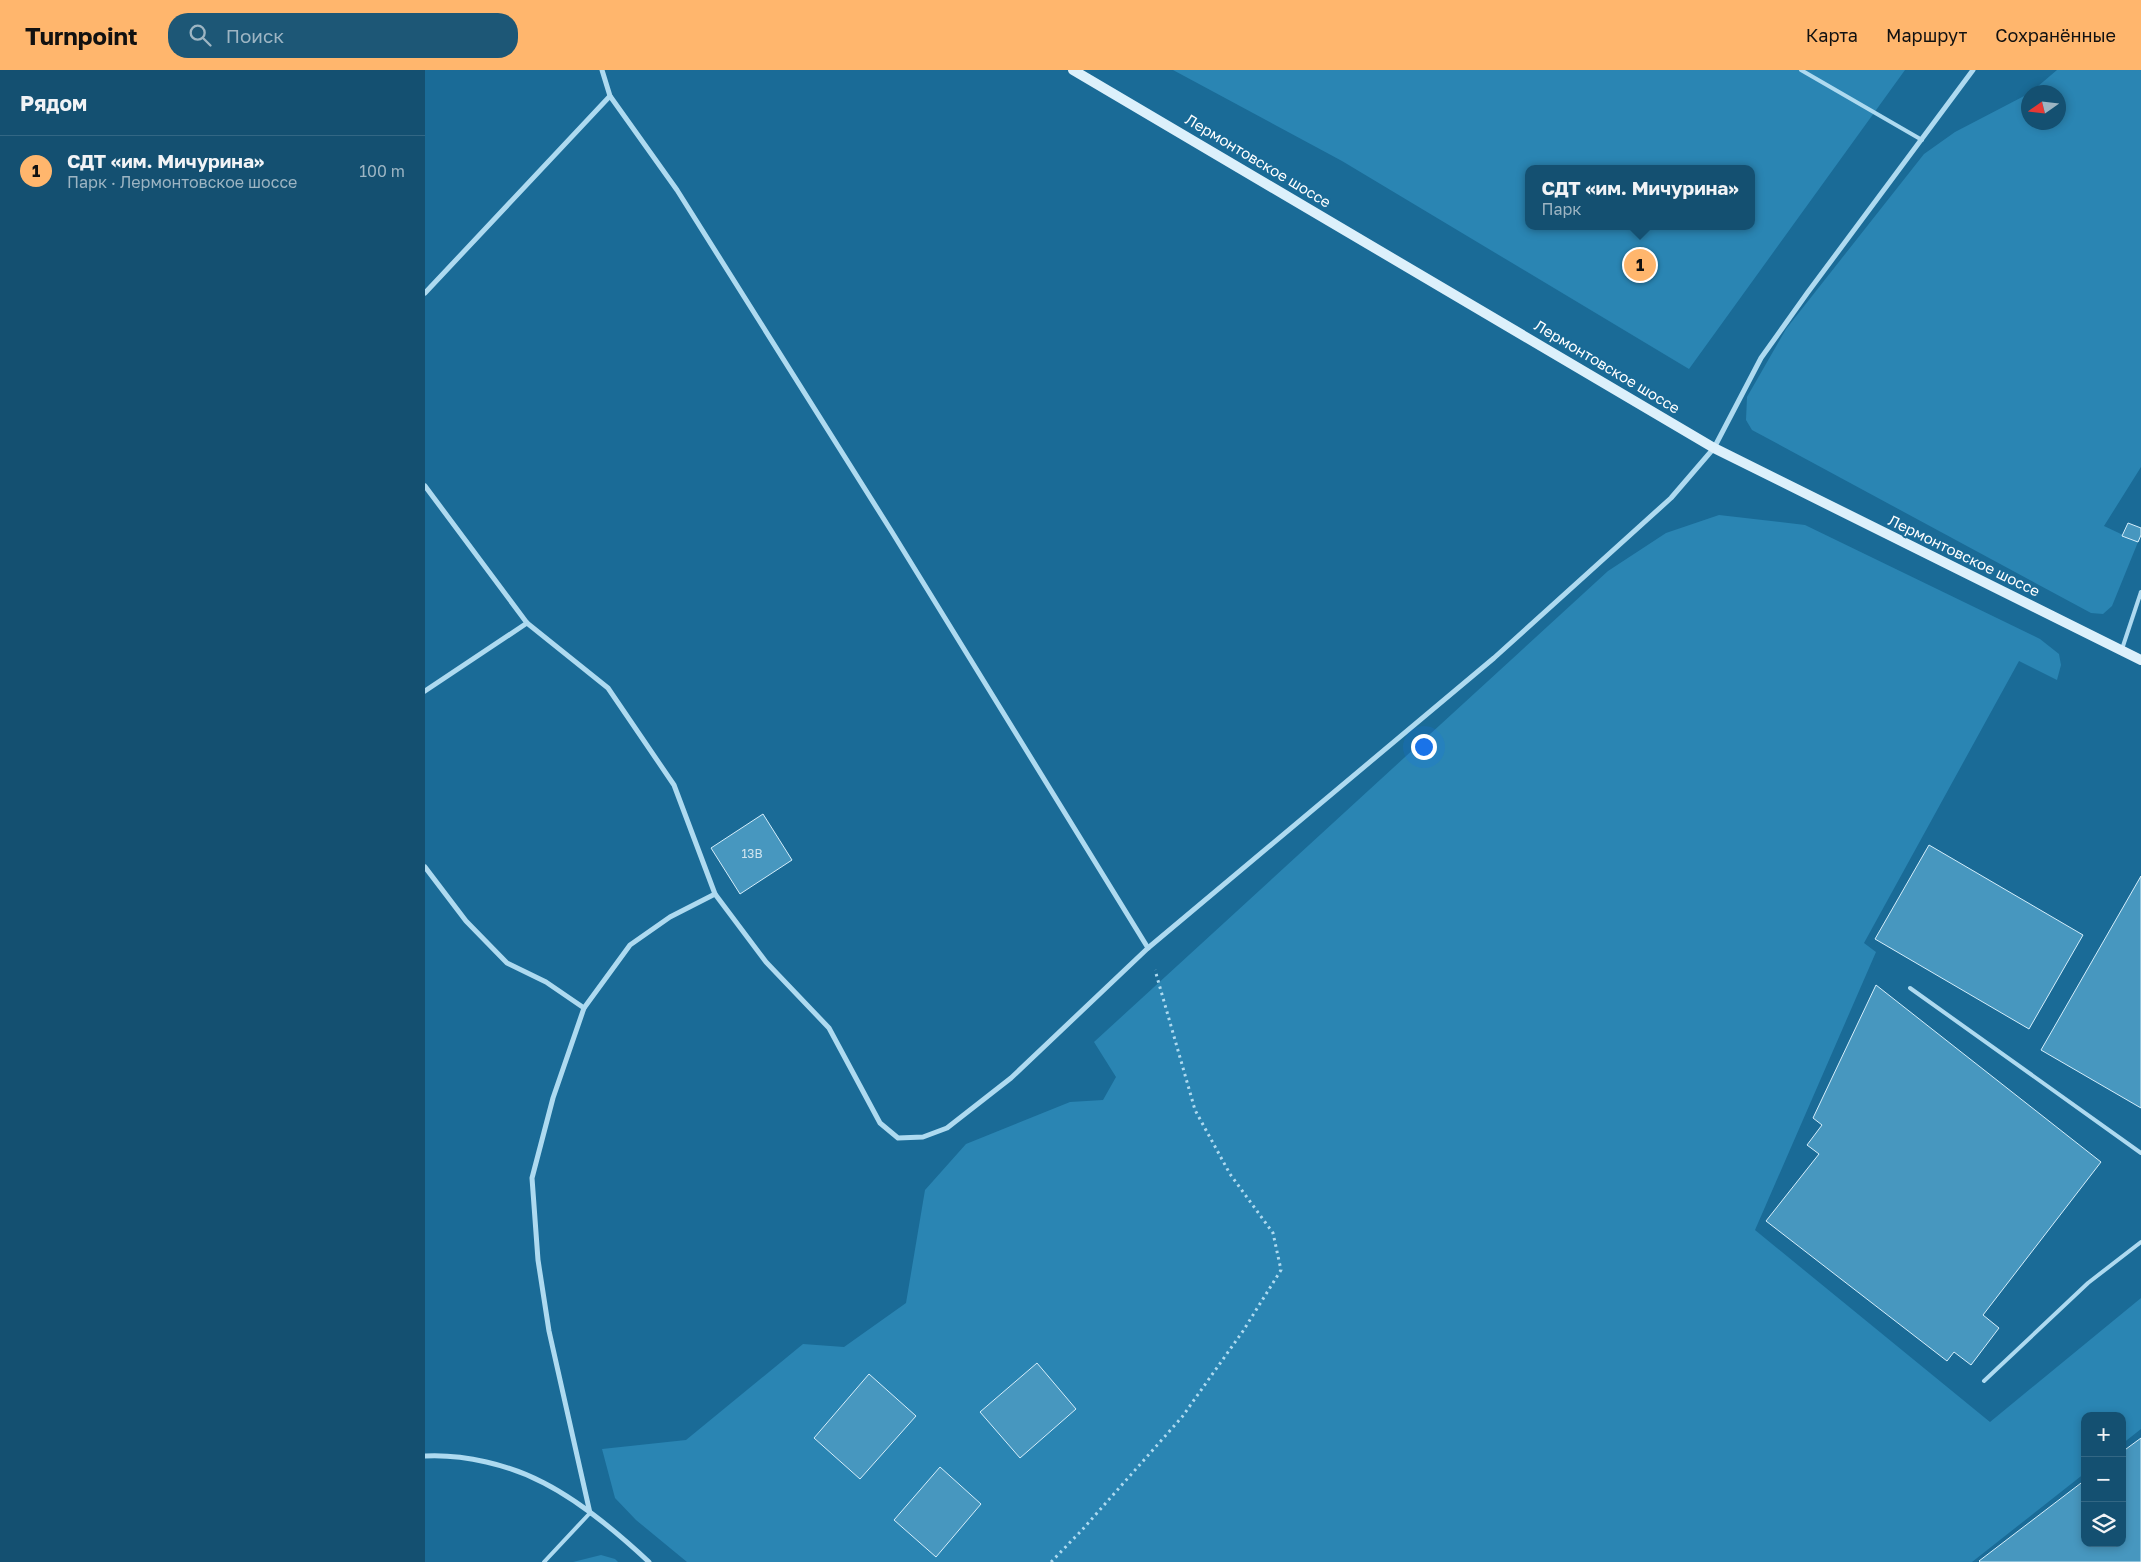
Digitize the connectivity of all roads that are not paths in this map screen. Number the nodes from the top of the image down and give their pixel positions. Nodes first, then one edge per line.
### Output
1 (602, 70) edge
2 (1073, 70) edge
3 (1801, 70) edge
4 (1973, 70) edge
5 (611, 96) junction
6 (1922, 140) junction
7 (425, 293) edge
8 (1713, 448) junction
9 (425, 486) edge
10 (2141, 592) edge
11 (527, 623) junction
12 (2121, 651) junction
13 (2141, 660) edge
14 (425, 691) edge
15 (425, 867) edge
16 (715, 894) junction
17 (1148, 948) junction
18 (1910, 988) dead end
19 (584, 1008) junction
20 (2141, 1152) edge
21 (2141, 1242) edge
22 (1984, 1381) dead end
23 (425, 1456) edge
24 (590, 1513) junction
25 (544, 1562) edge
26 (649, 1562) edge

1 - 5 street
2 - 8 street, Лермонтовское шоссе
3 - 6 lane
4 - 6 street
5 - 7 street
5 - 17 street
6 - 8 street
8 - 12 street, Лермонтовское шоссе
8 - 17 street
9 - 11 street
10 - 12 lane
11 - 14 street
11 - 16 street
12 - 13 street, Лермонтовское шоссе
15 - 19 street
16 - 17 street
16 - 19 street
18 - 20 lane
19 - 24 street
21 - 22 lane
23 - 24 street
24 - 25 lane
24 - 26 street

